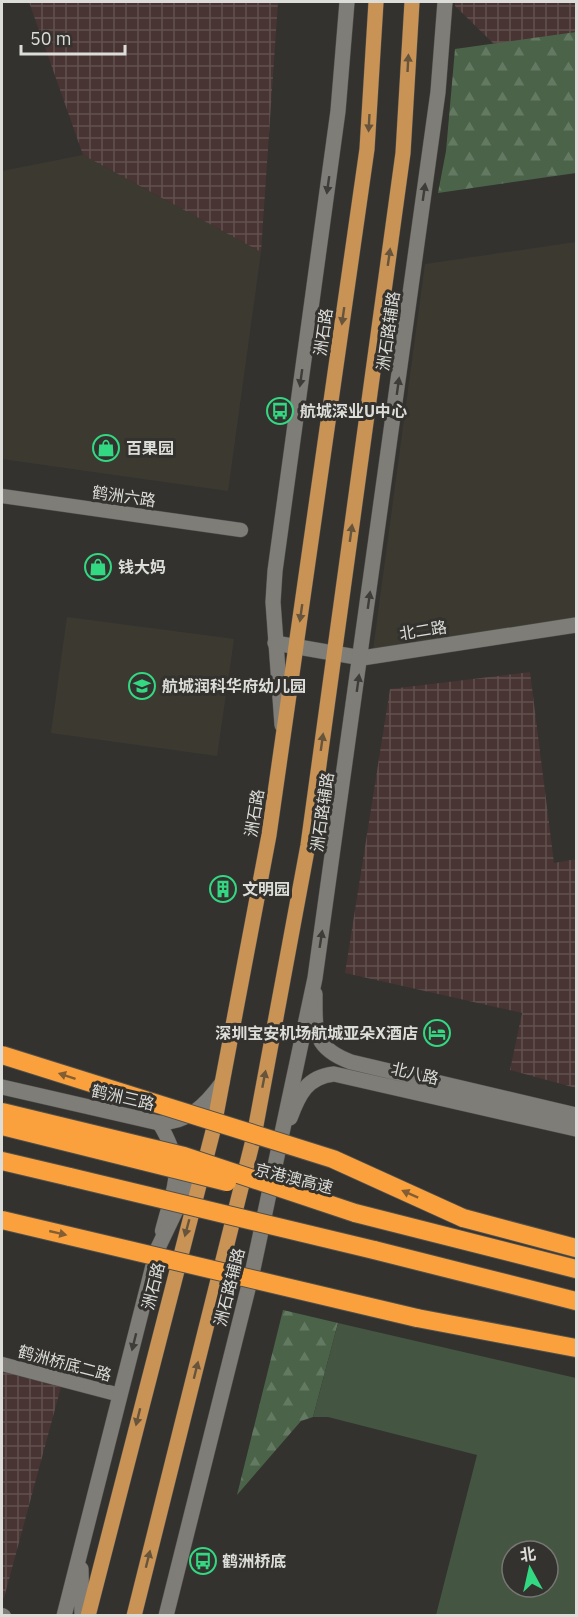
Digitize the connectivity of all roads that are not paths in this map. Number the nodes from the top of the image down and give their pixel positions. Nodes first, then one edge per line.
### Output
1 (346, 2) edge
2 (376, 2) edge
3 (412, 2) edge
4 (445, 2) edge
5 (2, 496) edge
6 (241, 530) dead end
7 (576, 625) edge
8 (275, 642) junction
9 (296, 647) junction
10 (334, 654) junction
11 (362, 658) junction
12 (283, 738) junction
13 (315, 978) junction
14 (2, 1055) edge
15 (222, 1083) junction
16 (2, 1088) edge
17 (2, 1112) edge
18 (576, 1115) edge
19 (159, 1123) junction
20 (2, 1126) edge
21 (576, 1129) edge
22 (213, 1131) junction
23 (281, 1140) junction
24 (2, 1161) edge
25 (2, 1167) edge
26 (70, 1177) junction
27 (354, 1213) junction
28 (2, 1220) edge
29 (576, 1248) edge
30 (157, 1250) junction
31 (576, 1269) edge
32 (576, 1301) edge
33 (576, 1348) edge
34 (2, 1364) edge
35 (120, 1395) junction
36 (81, 1548) junction
37 (64, 1616) edge
38 (82, 1616) edge
39 (88, 1616) edge
40 (134, 1616) edge
41 (166, 1616) edge

1 -> 8 main road
2 -> 9 main road, 洲石路
10 -> 3 main road
11 -> 4 main road, 洲石路辅路
5 - 6 street, 鹤洲六路
7 - 11 main road, 北二路
8 - 9 main road, 北二路
8 - 12 main road
9 - 10 main road, 北二路
9 - 12 main road, 洲石路
10 - 11 main road, 北二路
40 -> 10 main road
13 -> 11 main road, 洲石路辅路
12 - 15 main road, 洲石路
13 - 18 main road, 北八路
13 - 23 main road, 洲石路辅路
29 -> 14 highway, bridge
15 - 19 main road, 鹤洲三路
15 - 22 main road, 洲石路
16 - 19 main road, 鹤洲三路
17 - 27 highway, bridge
19 - 30 street
20 - 27 highway, 京港澳高速, bridge
21 - 23 main road, 北八路
22 - 30 main road
22 -> 39 main road, 洲石路
23 - 41 main road, 洲石路辅路
24 - 26 highway
25 - 26 highway
26 - 32 highway, bridge
27 - 31 highway, 京港澳高速
28 -> 33 highway, bridge
30 -> 35 main road
34 - 35 street, 鹤洲桥底二路
35 - 36 main road
36 - 37 main road
36 - 38 main road

